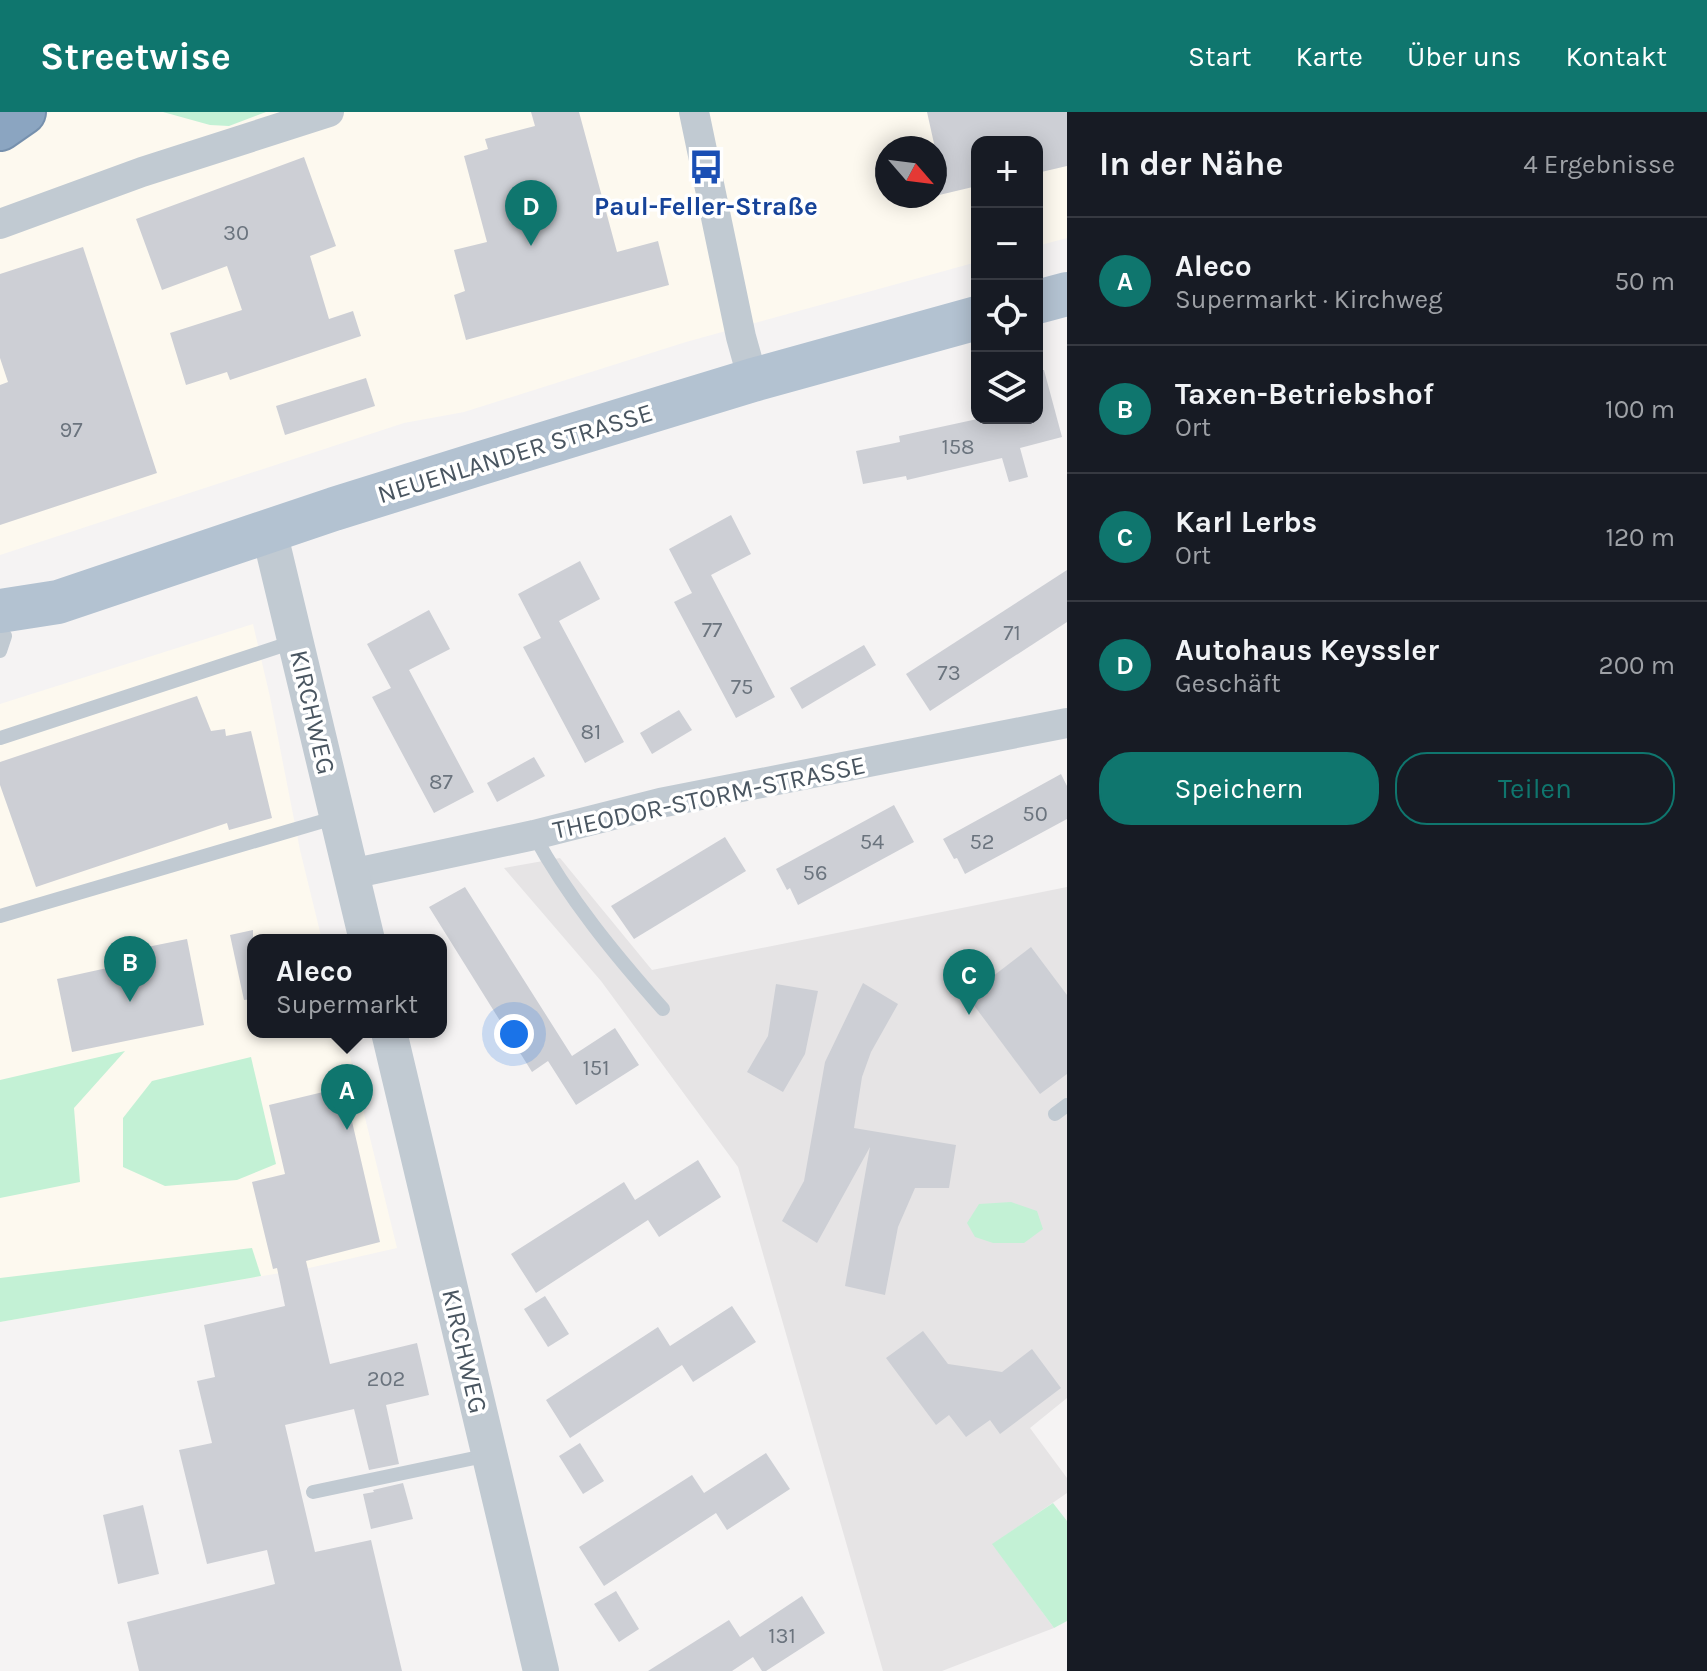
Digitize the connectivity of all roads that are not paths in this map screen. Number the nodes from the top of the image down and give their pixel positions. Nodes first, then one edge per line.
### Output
1 (23, 112) edge
2 (329, 112) edge
3 (694, 112) edge
4 (0, 128) edge
5 (0, 224) edge
6 (1067, 294) edge
7 (1043, 300) edge
8 (971, 320) edge
9 (753, 380) junction
10 (269, 531) junction
11 (1, 634) edge
12 (296, 641) junction
13 (1067, 723) edge
14 (0, 738) edge
15 (337, 817) junction
16 (534, 835) junction
17 (351, 874) junction
18 (0, 916) edge
19 (366, 934) edge
20 (663, 1009) dead end
21 (390, 1038) edge
22 (489, 1454) junction
23 (313, 1492) dead end
24 (541, 1671) edge

1 - 4 highway
2 - 5 street
3 - 9 street
6 - 7 main road
8 - 9 main road, NEUENLANDER STRASSE
9 - 10 main road, NEUENLANDER STRASSE
10 - 11 main road, NEUENLANDER STRASSE
10 - 12 street, KIRCHWEG
12 - 14 lane
12 - 15 street, KIRCHWEG
13 - 16 street, THEODOR-STORM-STRASSE
15 - 17 street, KIRCHWEG
15 - 18 lane
16 - 17 street, THEODOR-STORM-STRASSE
16 - 20 lane
17 - 19 street, KIRCHWEG
21 - 22 street, KIRCHWEG
22 - 23 lane
22 - 24 street, KIRCHWEG

